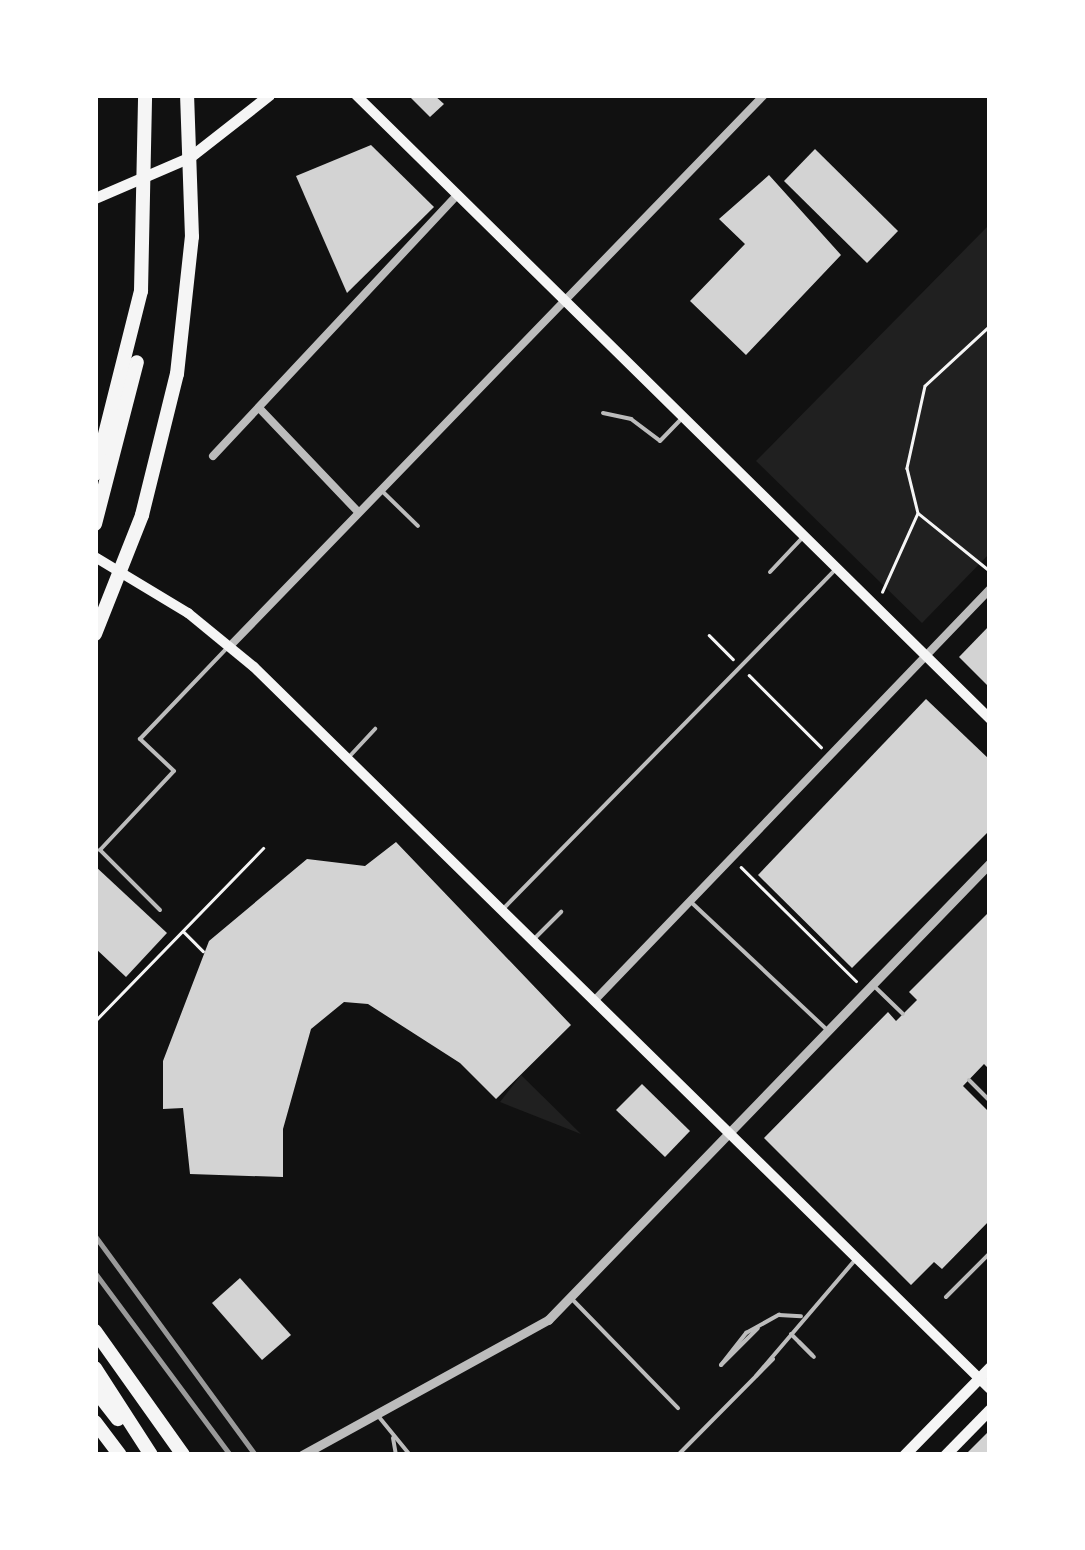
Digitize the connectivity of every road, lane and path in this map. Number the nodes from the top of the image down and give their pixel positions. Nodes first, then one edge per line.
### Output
1 (187, 95) edge
2 (270, 95) edge
3 (356, 95) edge
4 (764, 95) edge
5 (145, 96) edge
6 (457, 195) junction
7 (95, 198) edge
8 (147, 232) junction
9 (563, 298) junction
10 (990, 326) edge
11 (261, 410) junction
12 (603, 413) dead end
13 (683, 417) junction
14 (214, 456) dead end
15 (95, 474) edge
16 (380, 489) junction
17 (358, 512) junction
18 (918, 513) junction
19 (95, 524) edge
20 (418, 526) dead end
21 (804, 536) junction
22 (95, 557) edge
23 (836, 568) junction
24 (770, 572) dead end
25 (990, 572) edge
26 (990, 590) edge
27 (872, 603) junction
28 (95, 636) edge
29 (709, 636) dead end
30 (230, 646) junction
31 (926, 656) junction
32 (741, 668) junction
33 (990, 719) edge
34 (375, 729) dead end
35 (828, 755) junction
36 (348, 759) junction
37 (264, 848) dead end
38 (730, 855) junction
39 (990, 863) edge
40 (689, 899) junction
41 (160, 910) dead end
42 (502, 911) junction
43 (561, 912) dead end
44 (183, 931) junction
45 (533, 941) junction
46 (203, 951) dead end
47 (868, 986) junction
48 (594, 1001) junction
49 (903, 1014) dead end
50 (95, 1022) edge
51 (826, 1028) junction
52 (969, 1080) dead end
53 (990, 1101) edge
54 (727, 1133) junction
55 (990, 1253) edge
56 (856, 1259) junction
57 (570, 1297) junction
58 (946, 1297) dead end
59 (801, 1316) junction
60 (758, 1328) junction
61 (95, 1332) edge
62 (791, 1334) junction
63 (813, 1356) dead end
64 (990, 1367) edge
65 (95, 1368) edge
66 (979, 1378) junction
67 (990, 1389) edge
68 (95, 1390) edge
69 (678, 1408) dead end
70 (990, 1409) edge
71 (376, 1413) junction
72 (95, 1422) edge
73 (95, 1438) edge
74 (393, 1438) junction
75 (111, 1455) edge
76 (120, 1455) edge
77 (149, 1455) edge
78 (183, 1455) edge
79 (302, 1455) edge
80 (396, 1455) edge
81 (410, 1455) edge
82 (678, 1455) edge
83 (904, 1455) edge
84 (945, 1455) edge

1 - 28 highway
2 - 7 main road
3 - 6 main road
4 - 9 street
5 - 8 highway
6 - 9 main road
6 - 11 street
8 - 15 highway
8 - 19 highway
9 - 13 main road
9 - 16 street
10 - 18 path
11 - 14 street
11 - 17 street
12 - 13 lane
13 - 21 main road
16 - 17 street
16 - 20 lane
17 - 30 street
18 - 25 path
18 - 27 path
21 - 23 main road
21 - 24 lane
22 - 30 main road
23 - 27 main road
23 - 32 lane
26 - 31 street
27 - 31 main road
29 - 32 path
30 - 36 main road
30 - 41 lane
31 - 33 main road
31 - 35 street
32 - 35 path
32 - 42 lane
34 - 36 lane
35 - 38 street
36 - 42 main road
37 - 44 path
38 - 40 street
38 - 47 path
39 - 47 street
40 - 48 street
40 - 51 lane
42 - 45 main road
43 - 45 lane
44 - 46 path
44 - 50 path
45 - 48 main road
47 - 49 lane
47 - 51 street
48 - 54 main road
51 - 54 street
52 - 53 lane
54 - 56 main road
54 - 57 street
55 - 58 lane
56 - 59 lane
56 - 66 main road
57 - 69 lane
57 - 71 street
59 - 60 lane
59 - 62 lane
60 - 60 lane
61 - 78 highway
62 - 63 lane
62 - 82 lane
64 - 66 main road
65 - 77 highway
66 - 67 main road
66 - 83 main road
68 - 77 highway
70 - 84 main road
71 - 74 lane
71 - 79 street
72 - 76 highway
73 - 75 highway
74 - 80 lane
74 - 81 lane

